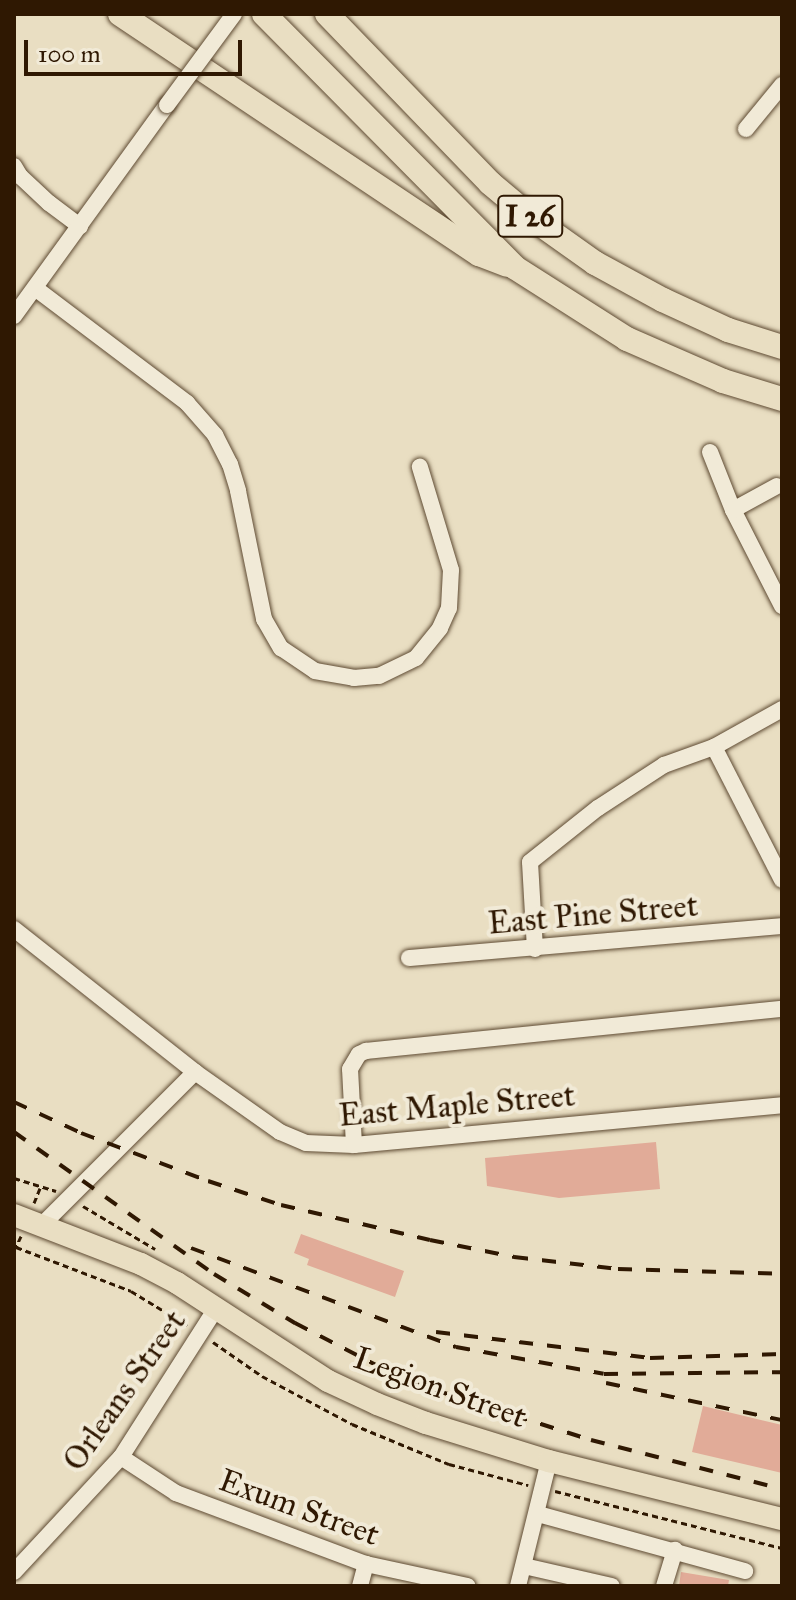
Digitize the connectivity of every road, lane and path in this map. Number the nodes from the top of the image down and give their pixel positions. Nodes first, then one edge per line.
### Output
1 (120, 14) edge
2 (234, 14) edge
3 (264, 14) edge
4 (327, 14) edge
5 (782, 85) edge
6 (746, 129) dead end
7 (14, 166) edge
8 (80, 226) junction
9 (514, 267) junction
10 (35, 288) junction
11 (14, 316) edge
12 (782, 347) edge
13 (782, 399) edge
14 (710, 452) dead end
15 (420, 467) dead end
16 (777, 486) dead end
17 (733, 510) junction
18 (782, 606) edge
19 (782, 709) edge
20 (714, 747) junction
21 (782, 880) edge
22 (782, 926) edge
23 (14, 929) edge
24 (535, 949) junction
25 (409, 958) dead end
26 (782, 1009) edge
27 (195, 1072) junction
28 (782, 1105) edge
29 (354, 1145) junction
30 (14, 1178) edge
31 (63, 1192) dead end
32 (77, 1203) dead end
33 (14, 1215) edge
34 (43, 1224) junction
35 (157, 1251) dead end
36 (215, 1310) junction
37 (121, 1457) junction
38 (549, 1461) junction
39 (538, 1514) junction
40 (782, 1519) edge
41 (675, 1550) junction
42 (366, 1564) junction
43 (524, 1566) junction
44 (745, 1571) dead end
45 (14, 1572) edge
46 (360, 1586) edge
47 (468, 1586) edge
48 (518, 1586) edge
49 (612, 1586) edge
50 (664, 1586) edge

1 - 9 highway
2 - 8 street, bridge
3 - 9 highway, I 26
4 - 12 highway, I 26
5 - 6 street
7 - 8 street
8 - 10 street
9 - 13 highway, I 26
10 - 11 street
10 - 15 street
14 - 17 street
16 - 17 street
17 - 18 street
19 - 20 street
20 - 21 street
20 - 24 street
22 - 24 street, East Pine Street
23 - 27 street, East Maple Street
24 - 25 street, East Pine Street
26 - 29 street
27 - 29 street, East Maple Street
27 - 34 street
28 - 29 street, East Maple Street
30 - 31 path
32 - 35 path
33 - 34 main road, Legion Street
34 - 36 main road, Legion Street
36 - 37 street, Orleans Street
36 - 38 main road, Legion Street
37 - 42 street, Exum Street
37 - 45 street, Orleans Street
38 - 39 street
38 - 40 main road, Legion Street
39 - 41 street
39 - 43 street
41 - 44 street
41 - 50 street
42 - 46 street
42 - 47 street, Exum Street
43 - 48 street
43 - 49 street

